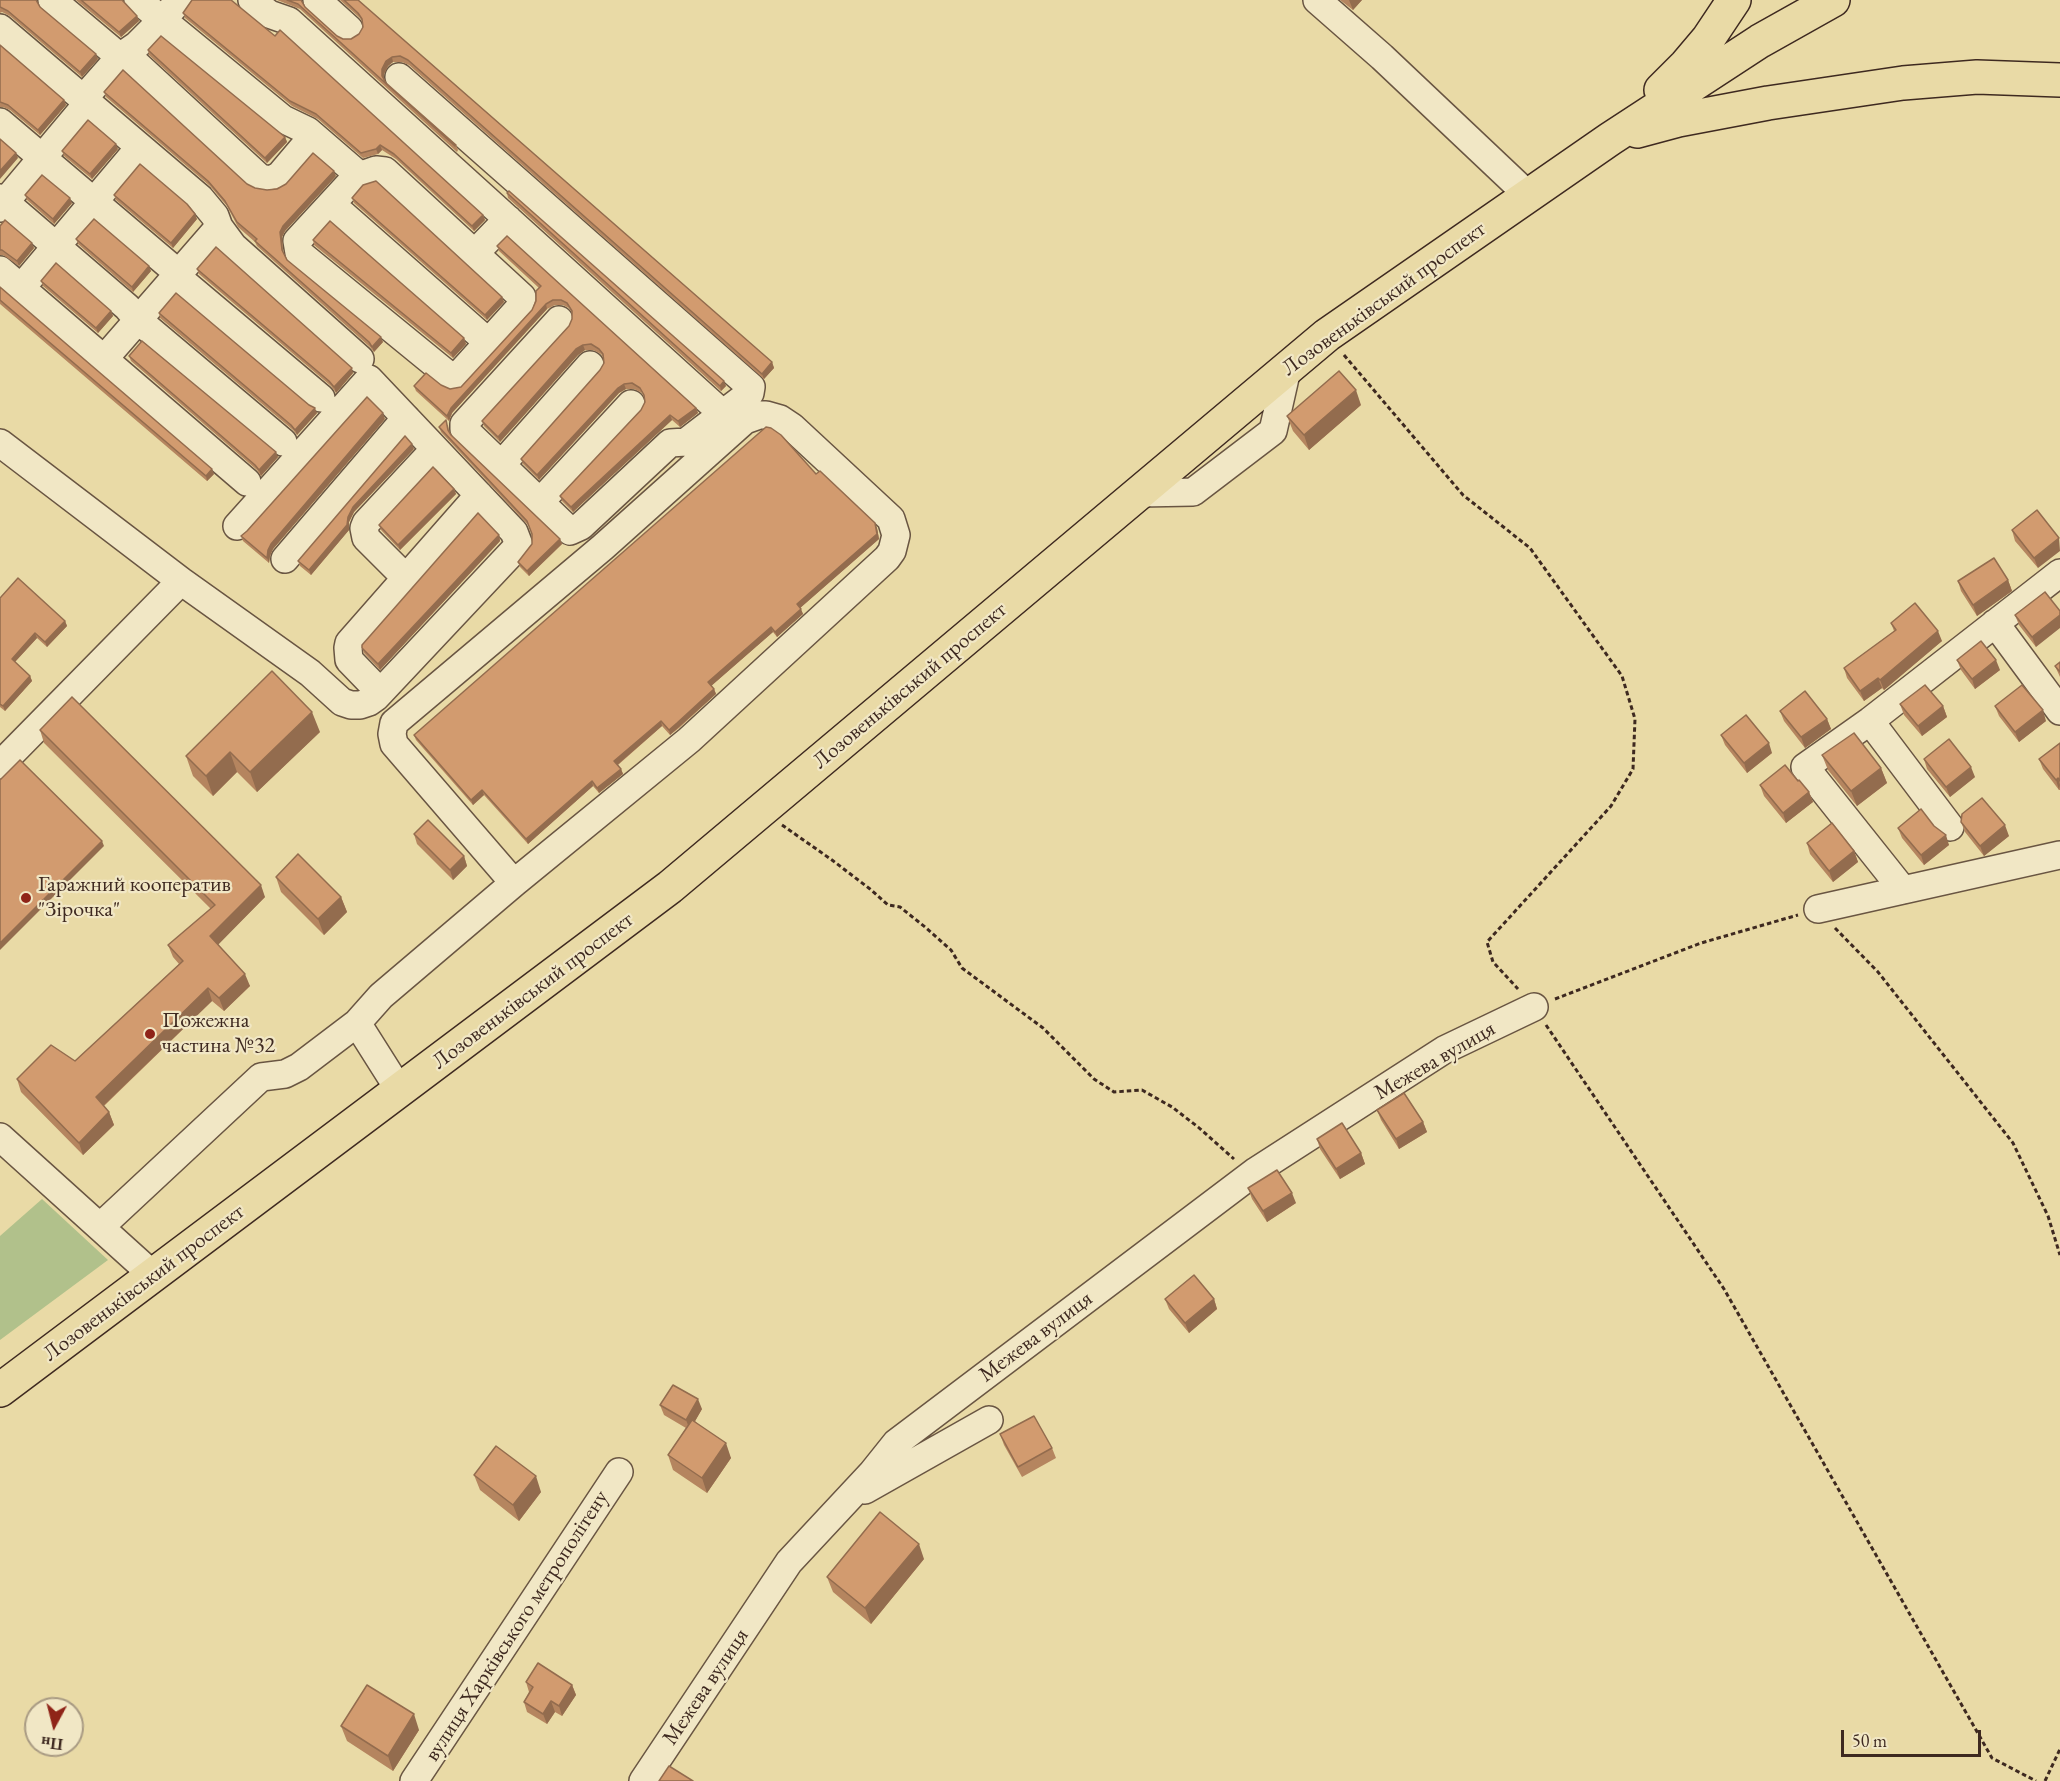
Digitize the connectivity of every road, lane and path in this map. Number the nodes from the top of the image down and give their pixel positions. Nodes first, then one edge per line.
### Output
1 (52, 0) edge
2 (138, 0) edge
3 (180, 0) edge
4 (252, 0) edge
5 (317, 0) edge
6 (1317, 0) edge
7 (1734, 0) edge
8 (1833, 0) edge
9 (162, 20) junction
10 (0, 28) edge
11 (349, 29) dead end
12 (121, 56) junction
13 (399, 77) dead end
14 (2060, 80) edge
15 (86, 101) junction
16 (0, 122) edge
17 (313, 136) junction
18 (1610, 139) junction
19 (140, 147) junction
20 (42, 158) junction
21 (359, 175) junction
22 (1528, 195) junction
23 (94, 202) junction
24 (2, 203) edge
25 (331, 204) junction
26 (508, 219) junction
27 (219, 227) junction
28 (56, 246) junction
29 (475, 253) junction
30 (0, 270) edge
31 (176, 276) junction
32 (21, 288) junction
33 (138, 320) junction
34 (559, 320) dead end
35 (1327, 335) junction
36 (488, 342) junction
37 (104, 359) junction
38 (360, 359) dead end
39 (590, 365) dead end
40 (321, 398) dead end
41 (631, 404) dead end
42 (722, 413) junction
43 (406, 418) junction
44 (283, 442) dead end
45 (0, 443) edge
46 (435, 449) junction
47 (501, 465) junction
48 (247, 482) dead end
49 (479, 495) junction
50 (540, 502) junction
51 (237, 526) dead end
52 (285, 560) dead end
53 (2060, 573) edge
54 (406, 578) junction
55 (181, 581) junction
56 (1995, 623) junction
57 (380, 692) junction
58 (2060, 711) edge
59 (1870, 721) junction
60 (0, 765) edge
61 (760, 812) junction
62 (1950, 827) dead end
63 (2060, 855) edge
64 (514, 883) junction
65 (1903, 890) junction
66 (1818, 909) junction
67 (1534, 1007) junction
68 (357, 1023) junction
69 (400, 1091) junction
70 (0, 1137) edge
71 (1256, 1171) junction
72 (100, 1227) junction
73 (2060, 1255) edge
74 (154, 1276) junction
75 (0, 1390) edge
76 (989, 1420) dead end
77 (619, 1472) dead end
78 (846, 1501) junction
79 (2060, 1749) edge
80 (414, 1781) edge
81 (643, 1781) edge
82 (2036, 1781) edge
83 (2045, 1781) edge

1 - 12 street
2 - 9 street
3 - 9 street
4 - 26 street
5 - 11 street
6 - 22 street
7 - 18 highway
8 - 18 highway, Лозовеньківський проспект
9 - 12 street
9 - 17 street
10 - 15 street
12 - 15 street
12 - 17 street
13 - 42 street
14 - 18 highway
15 - 19 street
15 - 20 street
16 - 20 street
17 - 21 street
18 - 22 highway, Лозовеньківський проспект
19 - 23 street
19 - 27 street
20 - 23 street
20 - 24 street
21 - 25 street
21 - 29 street
22 - 35 highway, Лозовеньківський проспект
23 - 28 street
23 - 31 street
24 - 28 street
25 - 36 street
25 - 36 street
26 - 29 street
26 - 42 street
27 - 31 street
27 - 38 street
28 - 32 street
28 - 33 street
29 - 36 street
30 - 32 street
31 - 33 street
31 - 40 street
32 - 37 street
33 - 37 street
33 - 44 street
34 - 47 street
35 - 61 highway, Лозовеньківський проспект
35 - 67 path
37 - 48 street
39 - 47 street
41 - 50 street
42 - 50 street
43 - 46 street
43 - 51 street
43 - 52 street
45 - 55 street
46 - 49 street
46 - 54 street
47 - 50 street
49 - 54 street
49 - 57 street
53 - 56 street
54 - 57 street
55 - 57 street
55 - 60 street
56 - 58 street
56 - 59 street
59 - 62 street
59 - 65 street
61 - 69 highway, Лозовеньківський проспект
61 - 71 path
63 - 65 street
64 - 64 street
64 - 68 street
65 - 66 street
66 - 67 path
66 - 73 path
67 - 71 street, Межева вулиця
67 - 82 path
68 - 69 street
68 - 72 street
69 - 74 highway, Лозовеньківський проспект
70 - 72 street
71 - 78 street, Межева вулиця
72 - 74 street
74 - 75 highway, Лозовеньківський проспект
76 - 78 street
77 - 80 street, вулиця Харківського метрополітену
78 - 81 street, Межева вулиця
79 - 83 path

